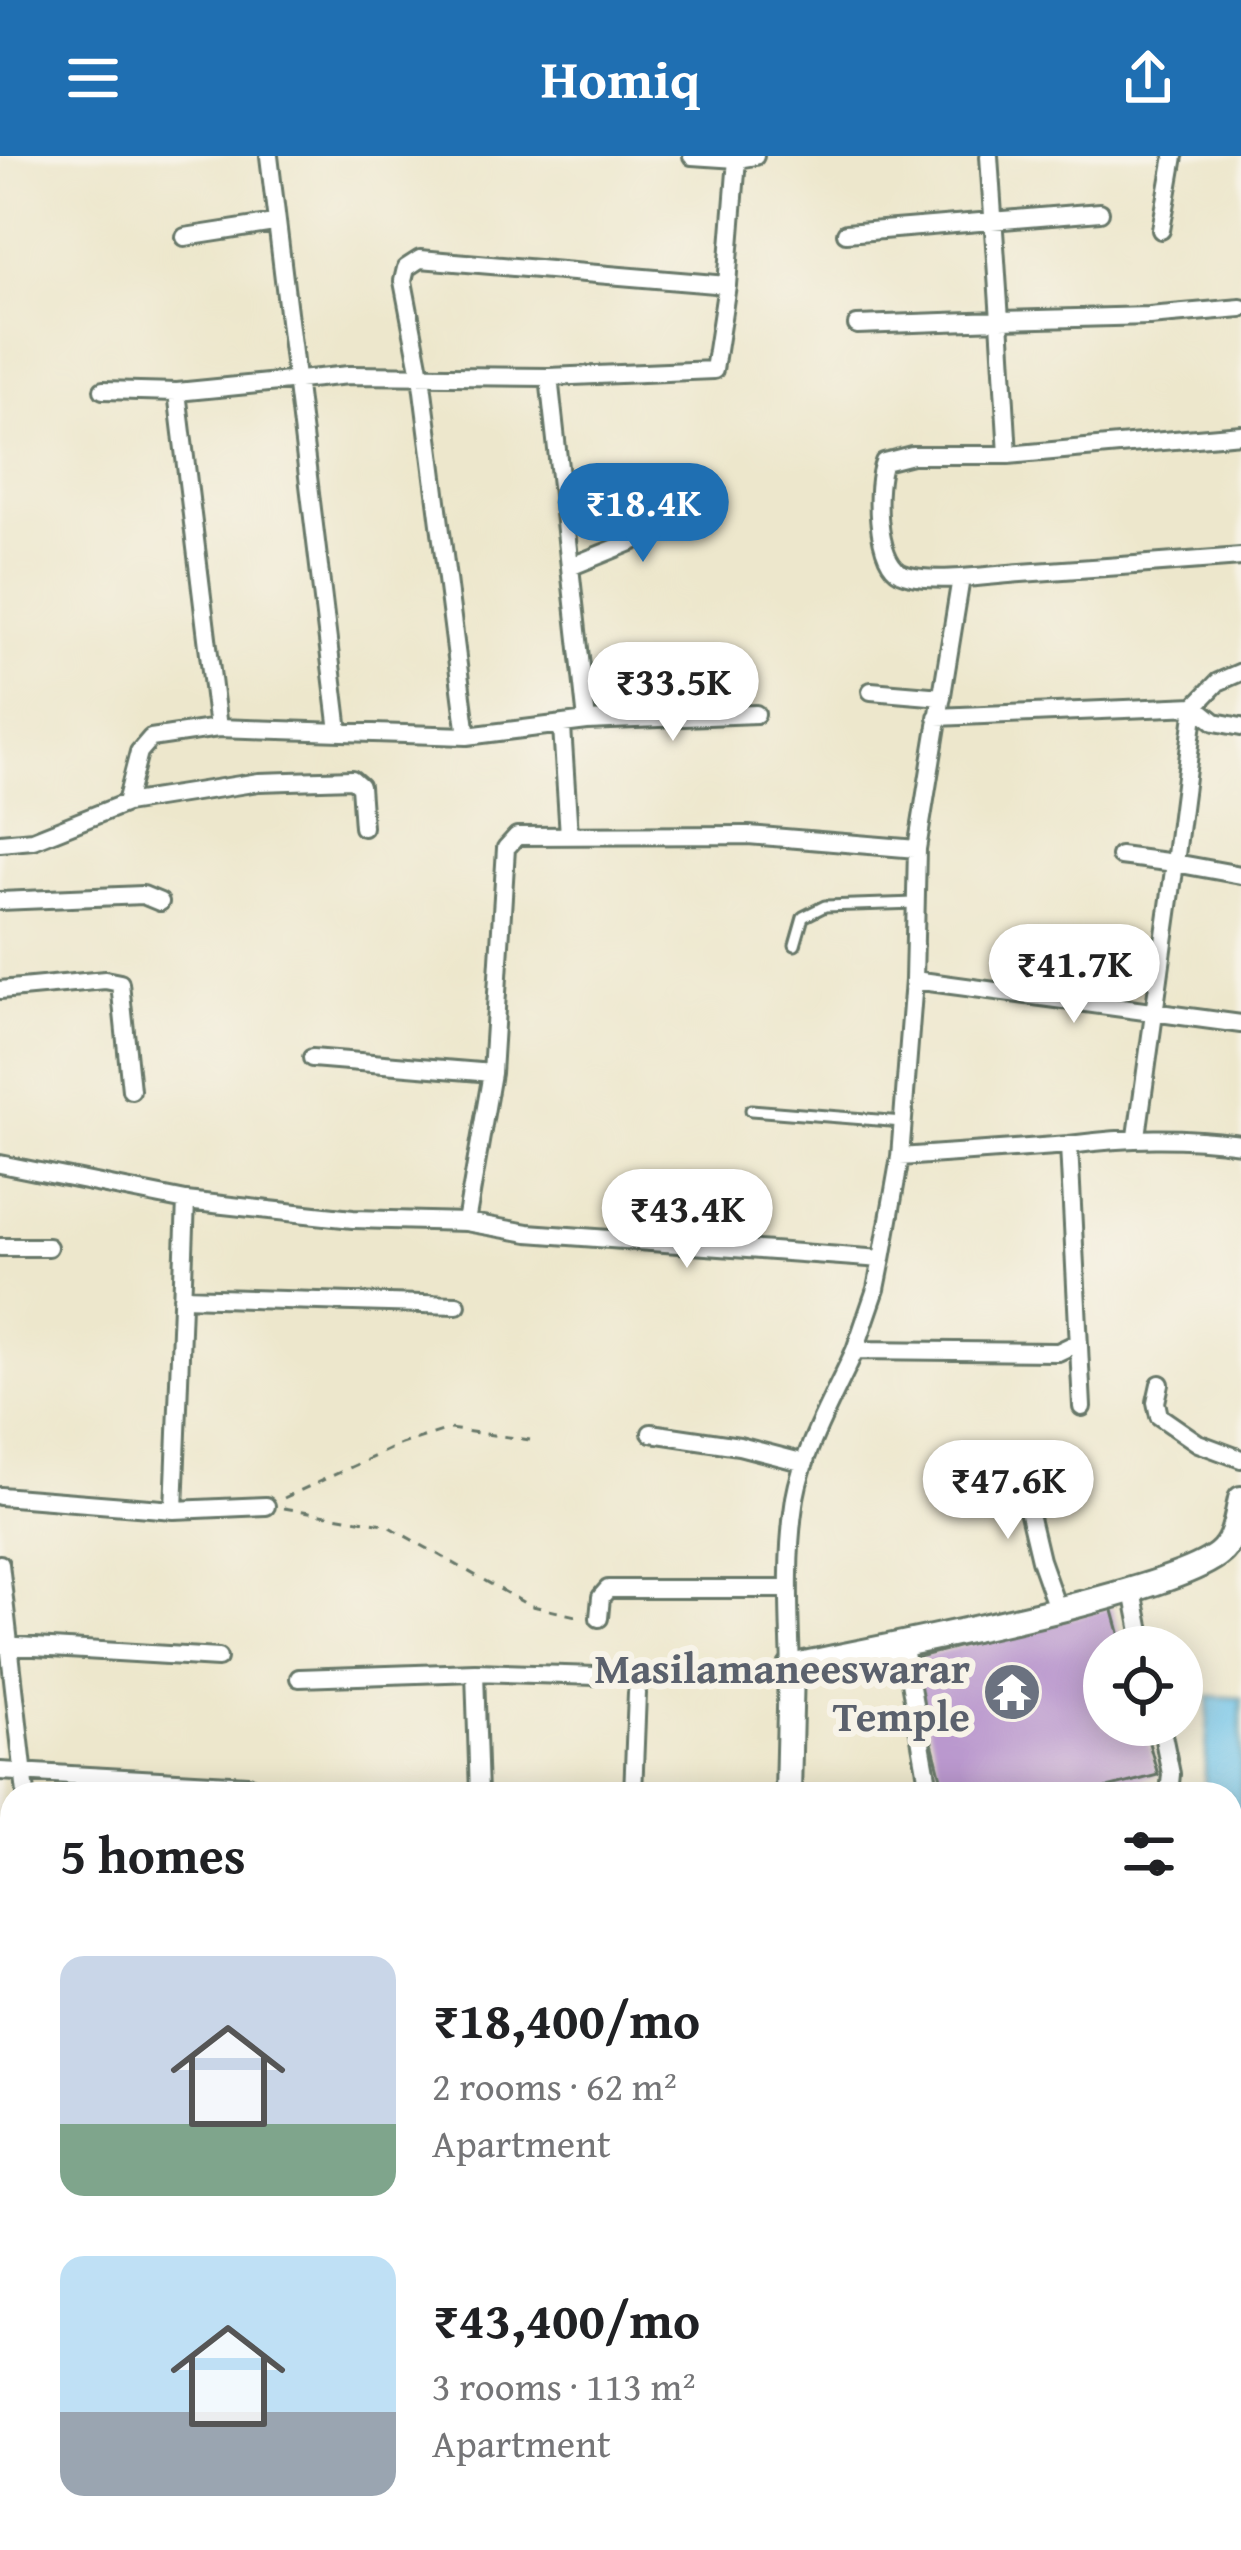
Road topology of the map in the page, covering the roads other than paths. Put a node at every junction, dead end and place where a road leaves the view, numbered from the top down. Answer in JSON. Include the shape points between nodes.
{"nodes":[{"id":1,"x":269,"y":156,"type":"edge"},
{"id":2,"x":692,"y":156,"type":"edge"},
{"id":3,"x":989,"y":156,"type":"edge"},
{"id":4,"x":1174,"y":156,"type":"edge"},
{"id":5,"x":746,"y":157,"type":"edge"},
{"id":6,"x":1100,"y":212,"type":"dead end"},
{"id":7,"x":994,"y":218,"type":"junction"},
{"id":8,"x":274,"y":224,"type":"junction"},
{"id":9,"x":1161,"y":230,"type":"dead end"},
{"id":10,"x":846,"y":233,"type":"dead end"},
{"id":11,"x":185,"y":237,"type":"dead end"},
{"id":12,"x":728,"y":285,"type":"junction"},
{"id":13,"x":1241,"y":308,"type":"edge"},
{"id":14,"x":1000,"y":320,"type":"junction"},
{"id":15,"x":856,"y":325,"type":"dead end"},
{"id":16,"x":422,"y":375,"type":"junction"},
{"id":17,"x":549,"y":376,"type":"junction"},
{"id":18,"x":295,"y":380,"type":"junction"},
{"id":19,"x":104,"y":390,"type":"dead end"},
{"id":20,"x":177,"y":392,"type":"junction"},
{"id":21,"x":1241,"y":434,"type":"edge"},
{"id":22,"x":1008,"y":455,"type":"junction"},
{"id":23,"x":695,"y":516,"type":"dead end"},
{"id":24,"x":1241,"y":557,"type":"edge"},
{"id":25,"x":572,"y":566,"type":"junction"},
{"id":26,"x":961,"y":578,"type":"junction"},
{"id":27,"x":1241,"y":672,"type":"edge"},
{"id":28,"x":871,"y":691,"type":"dead end"},
{"id":29,"x":942,"y":697,"type":"junction"},
{"id":30,"x":1195,"y":706,"type":"junction"},
{"id":31,"x":756,"y":714,"type":"dead end"},
{"id":32,"x":937,"y":717,"type":"junction"},
{"id":33,"x":587,"y":721,"type":"junction"},
{"id":34,"x":562,"y":727,"type":"junction"},
{"id":35,"x":1241,"y":727,"type":"edge"},
{"id":36,"x":218,"y":728,"type":"junction"},
{"id":37,"x":339,"y":730,"type":"junction"},
{"id":38,"x":467,"y":736,"type":"junction"},
{"id":39,"x":126,"y":803,"type":"junction"},
{"id":40,"x":363,"y":827,"type":"dead end"},
{"id":41,"x":569,"y":835,"type":"junction"},
{"id":42,"x":0,"y":842,"type":"edge"},
{"id":43,"x":916,"y":849,"type":"junction"},
{"id":44,"x":1120,"y":856,"type":"dead end"},
{"id":45,"x":1175,"y":863,"type":"junction"},
{"id":46,"x":1241,"y":875,"type":"edge"},
{"id":47,"x":0,"y":901,"type":"edge"},
{"id":48,"x":160,"y":902,"type":"dead end"},
{"id":49,"x":916,"y":903,"type":"junction"},
{"id":50,"x":795,"y":945,"type":"dead end"},
{"id":51,"x":914,"y":980,"type":"junction"},
{"id":52,"x":0,"y":990,"type":"edge"},
{"id":53,"x":1153,"y":1010,"type":"junction"},
{"id":54,"x":1241,"y":1024,"type":"edge"},
{"id":55,"x":312,"y":1058,"type":"dead end"},
{"id":56,"x":491,"y":1073,"type":"junction"},
{"id":57,"x":130,"y":1090,"type":"dead end"},
{"id":58,"x":751,"y":1110,"type":"dead end"},
{"id":59,"x":903,"y":1122,"type":"junction"},
{"id":60,"x":1136,"y":1136,"type":"junction"},
{"id":61,"x":1069,"y":1144,"type":"junction"},
{"id":62,"x":1241,"y":1144,"type":"edge"},
{"id":63,"x":900,"y":1157,"type":"junction"},
{"id":64,"x":0,"y":1164,"type":"edge"},
{"id":65,"x":186,"y":1201,"type":"junction"},
{"id":66,"x":466,"y":1222,"type":"junction"},
{"id":67,"x":0,"y":1247,"type":"edge"},
{"id":68,"x":48,"y":1247,"type":"dead end"},
{"id":69,"x":881,"y":1259,"type":"junction"},
{"id":70,"x":182,"y":1297,"type":"junction"},
{"id":71,"x":458,"y":1305,"type":"dead end"},
{"id":72,"x":1077,"y":1342,"type":"junction"},
{"id":73,"x":855,"y":1350,"type":"junction"},
{"id":74,"x":1160,"y":1384,"type":"dead end"},
{"id":75,"x":1082,"y":1407,"type":"dead end"},
{"id":76,"x":651,"y":1432,"type":"dead end"},
{"id":77,"x":1016,"y":1459,"type":"dead end"},
{"id":78,"x":1241,"y":1460,"type":"edge"},
{"id":79,"x":805,"y":1463,"type":"junction"},
{"id":80,"x":0,"y":1496,"type":"edge"},
{"id":81,"x":1241,"y":1499,"type":"edge"},
{"id":82,"x":266,"y":1506,"type":"road end"},
{"id":83,"x":174,"y":1510,"type":"junction"},
{"id":84,"x":1233,"y":1549,"type":"edge"},
{"id":85,"x":0,"y":1564,"type":"edge"},
{"id":86,"x":788,"y":1589,"type":"junction"},
{"id":87,"x":1133,"y":1591,"type":"junction"},
{"id":88,"x":1057,"y":1608,"type":"junction"},
{"id":89,"x":599,"y":1618,"type":"road end"},
{"id":90,"x":1140,"y":1626,"type":"edge"},
{"id":91,"x":903,"y":1642,"type":"junction"},
{"id":92,"x":6,"y":1646,"type":"edge"},
{"id":93,"x":218,"y":1658,"type":"dead end"},
{"id":94,"x":791,"y":1667,"type":"junction"},
{"id":95,"x":475,"y":1672,"type":"junction"},
{"id":96,"x":596,"y":1676,"type":"dead end"},
{"id":97,"x":299,"y":1678,"type":"dead end"},
{"id":98,"x":637,"y":1693,"type":"dead end"},
{"id":99,"x":1165,"y":1746,"type":"edge"},
{"id":100,"x":0,"y":1771,"type":"edge"},
{"id":101,"x":26,"y":1771,"type":"junction"},
{"id":102,"x":26,"y":1782,"type":"edge"},
{"id":103,"x":200,"y":1782,"type":"edge"},
{"id":104,"x":479,"y":1782,"type":"edge"},
{"id":105,"x":633,"y":1782,"type":"edge"},
{"id":106,"x":788,"y":1782,"type":"edge"},
{"id":107,"x":928,"y":1782,"type":"edge"},
{"id":108,"x":1170,"y":1782,"type":"edge"}],
"edges":[{"from":1,"to":8,"type":"street"},
{"from":2,"to":5,"type":"street"},
{"from":3,"to":7,"type":"street"},
{"from":4,"to":9,"type":"street"},
{"from":5,"to":12,"type":"street"},
{"from":6,"to":7,"type":"street"},
{"from":7,"to":10,"type":"street"},
{"from":7,"to":14,"type":"street"},
{"from":8,"to":11,"type":"street"},
{"from":8,"to":18,"type":"street"},
{"from":12,"to":16,"type":"street","via":[[421,259],[403,281]]},
{"from":12,"to":17,"type":"street","via":[[714,370]]},
{"from":13,"to":14,"type":"street"},
{"from":14,"to":15,"type":"street"},
{"from":14,"to":22,"type":"street"},
{"from":16,"to":17,"type":"street"},
{"from":16,"to":18,"type":"street"},
{"from":16,"to":38,"type":"street"},
{"from":17,"to":25,"type":"street"},
{"from":18,"to":20,"type":"street"},
{"from":18,"to":37,"type":"street"},
{"from":19,"to":20,"type":"street"},
{"from":20,"to":36,"type":"street"},
{"from":21,"to":22,"type":"street"},
{"from":22,"to":26,"type":"street","via":[[912,454],[884,462],[876,482],[891,564],[911,575]]},
{"from":23,"to":25,"type":"street"},
{"from":24,"to":26,"type":"street"},
{"from":25,"to":33,"type":"street"},
{"from":26,"to":29,"type":"street"},
{"from":27,"to":30,"type":"street"},
{"from":28,"to":29,"type":"street"},
{"from":29,"to":32,"type":"street"},
{"from":30,"to":32,"type":"street"},
{"from":30,"to":35,"type":"street","via":[[1215,722]]},
{"from":30,"to":45,"type":"street"},
{"from":31,"to":33,"type":"street"},
{"from":32,"to":43,"type":"street"},
{"from":33,"to":34,"type":"street"},
{"from":34,"to":38,"type":"street"},
{"from":34,"to":41,"type":"street"},
{"from":36,"to":37,"type":"street"},
{"from":36,"to":39,"type":"street","via":[[151,738],[139,752]]},
{"from":37,"to":38,"type":"street"},
{"from":39,"to":40,"type":"street","via":[[259,782],[352,779],[362,795]]},
{"from":39,"to":42,"type":"street","via":[[33,840]]},
{"from":41,"to":43,"type":"street","via":[[748,835]]},
{"from":41,"to":56,"type":"street","via":[[524,833],[506,848]]},
{"from":43,"to":49,"type":"street"},
{"from":44,"to":45,"type":"street"},
{"from":45,"to":46,"type":"street"},
{"from":45,"to":53,"type":"street"},
{"from":47,"to":48,"type":"street","via":[[143,895]]},
{"from":49,"to":50,"type":"lane","via":[[824,906],[803,917]]},
{"from":49,"to":51,"type":"street"},
{"from":51,"to":53,"type":"street"},
{"from":51,"to":59,"type":"street"},
{"from":52,"to":57,"type":"street","via":[[120,983]]},
{"from":53,"to":54,"type":"street"},
{"from":53,"to":60,"type":"street"},
{"from":55,"to":56,"type":"street"},
{"from":56,"to":66,"type":"street"},
{"from":58,"to":59,"type":"lane"},
{"from":59,"to":63,"type":"street"},
{"from":60,"to":61,"type":"street"},
{"from":60,"to":62,"type":"street"},
{"from":61,"to":63,"type":"street"},
{"from":61,"to":72,"type":"street"},
{"from":63,"to":69,"type":"street"},
{"from":64,"to":65,"type":"street"},
{"from":65,"to":66,"type":"street","via":[[353,1220]]},
{"from":65,"to":70,"type":"street"},
{"from":66,"to":69,"type":"street"},
{"from":67,"to":68,"type":"street"},
{"from":69,"to":73,"type":"street"},
{"from":70,"to":71,"type":"street"},
{"from":70,"to":83,"type":"street"},
{"from":72,"to":73,"type":"street","via":[[1058,1352]]},
{"from":72,"to":75,"type":"street"},
{"from":73,"to":79,"type":"street"},
{"from":74,"to":78,"type":"street","via":[[1159,1416]]},
{"from":76,"to":79,"type":"street"},
{"from":77,"to":88,"type":"street"},
{"from":79,"to":86,"type":"street"},
{"from":80,"to":83,"type":"street"},
{"from":81,"to":84,"type":"street"},
{"from":82,"to":83,"type":"street"},
{"from":84,"to":87,"type":"street"},
{"from":85,"to":92,"type":"street"},
{"from":86,"to":89,"type":"street","via":[[608,1589]]},
{"from":86,"to":94,"type":"street"},
{"from":87,"to":88,"type":"street"},
{"from":87,"to":90,"type":"street"},
{"from":88,"to":91,"type":"street"},
{"from":91,"to":94,"type":"street"},
{"from":91,"to":107,"type":"street"},
{"from":92,"to":93,"type":"street"},
{"from":92,"to":101,"type":"street"},
{"from":94,"to":106,"type":"street"},
{"from":95,"to":96,"type":"street"},
{"from":95,"to":97,"type":"street"},
{"from":95,"to":104,"type":"street"},
{"from":98,"to":105,"type":"street"},
{"from":99,"to":108,"type":"street"},
{"from":100,"to":101,"type":"street"},
{"from":101,"to":102,"type":"street"},
{"from":101,"to":103,"type":"street"}]}
